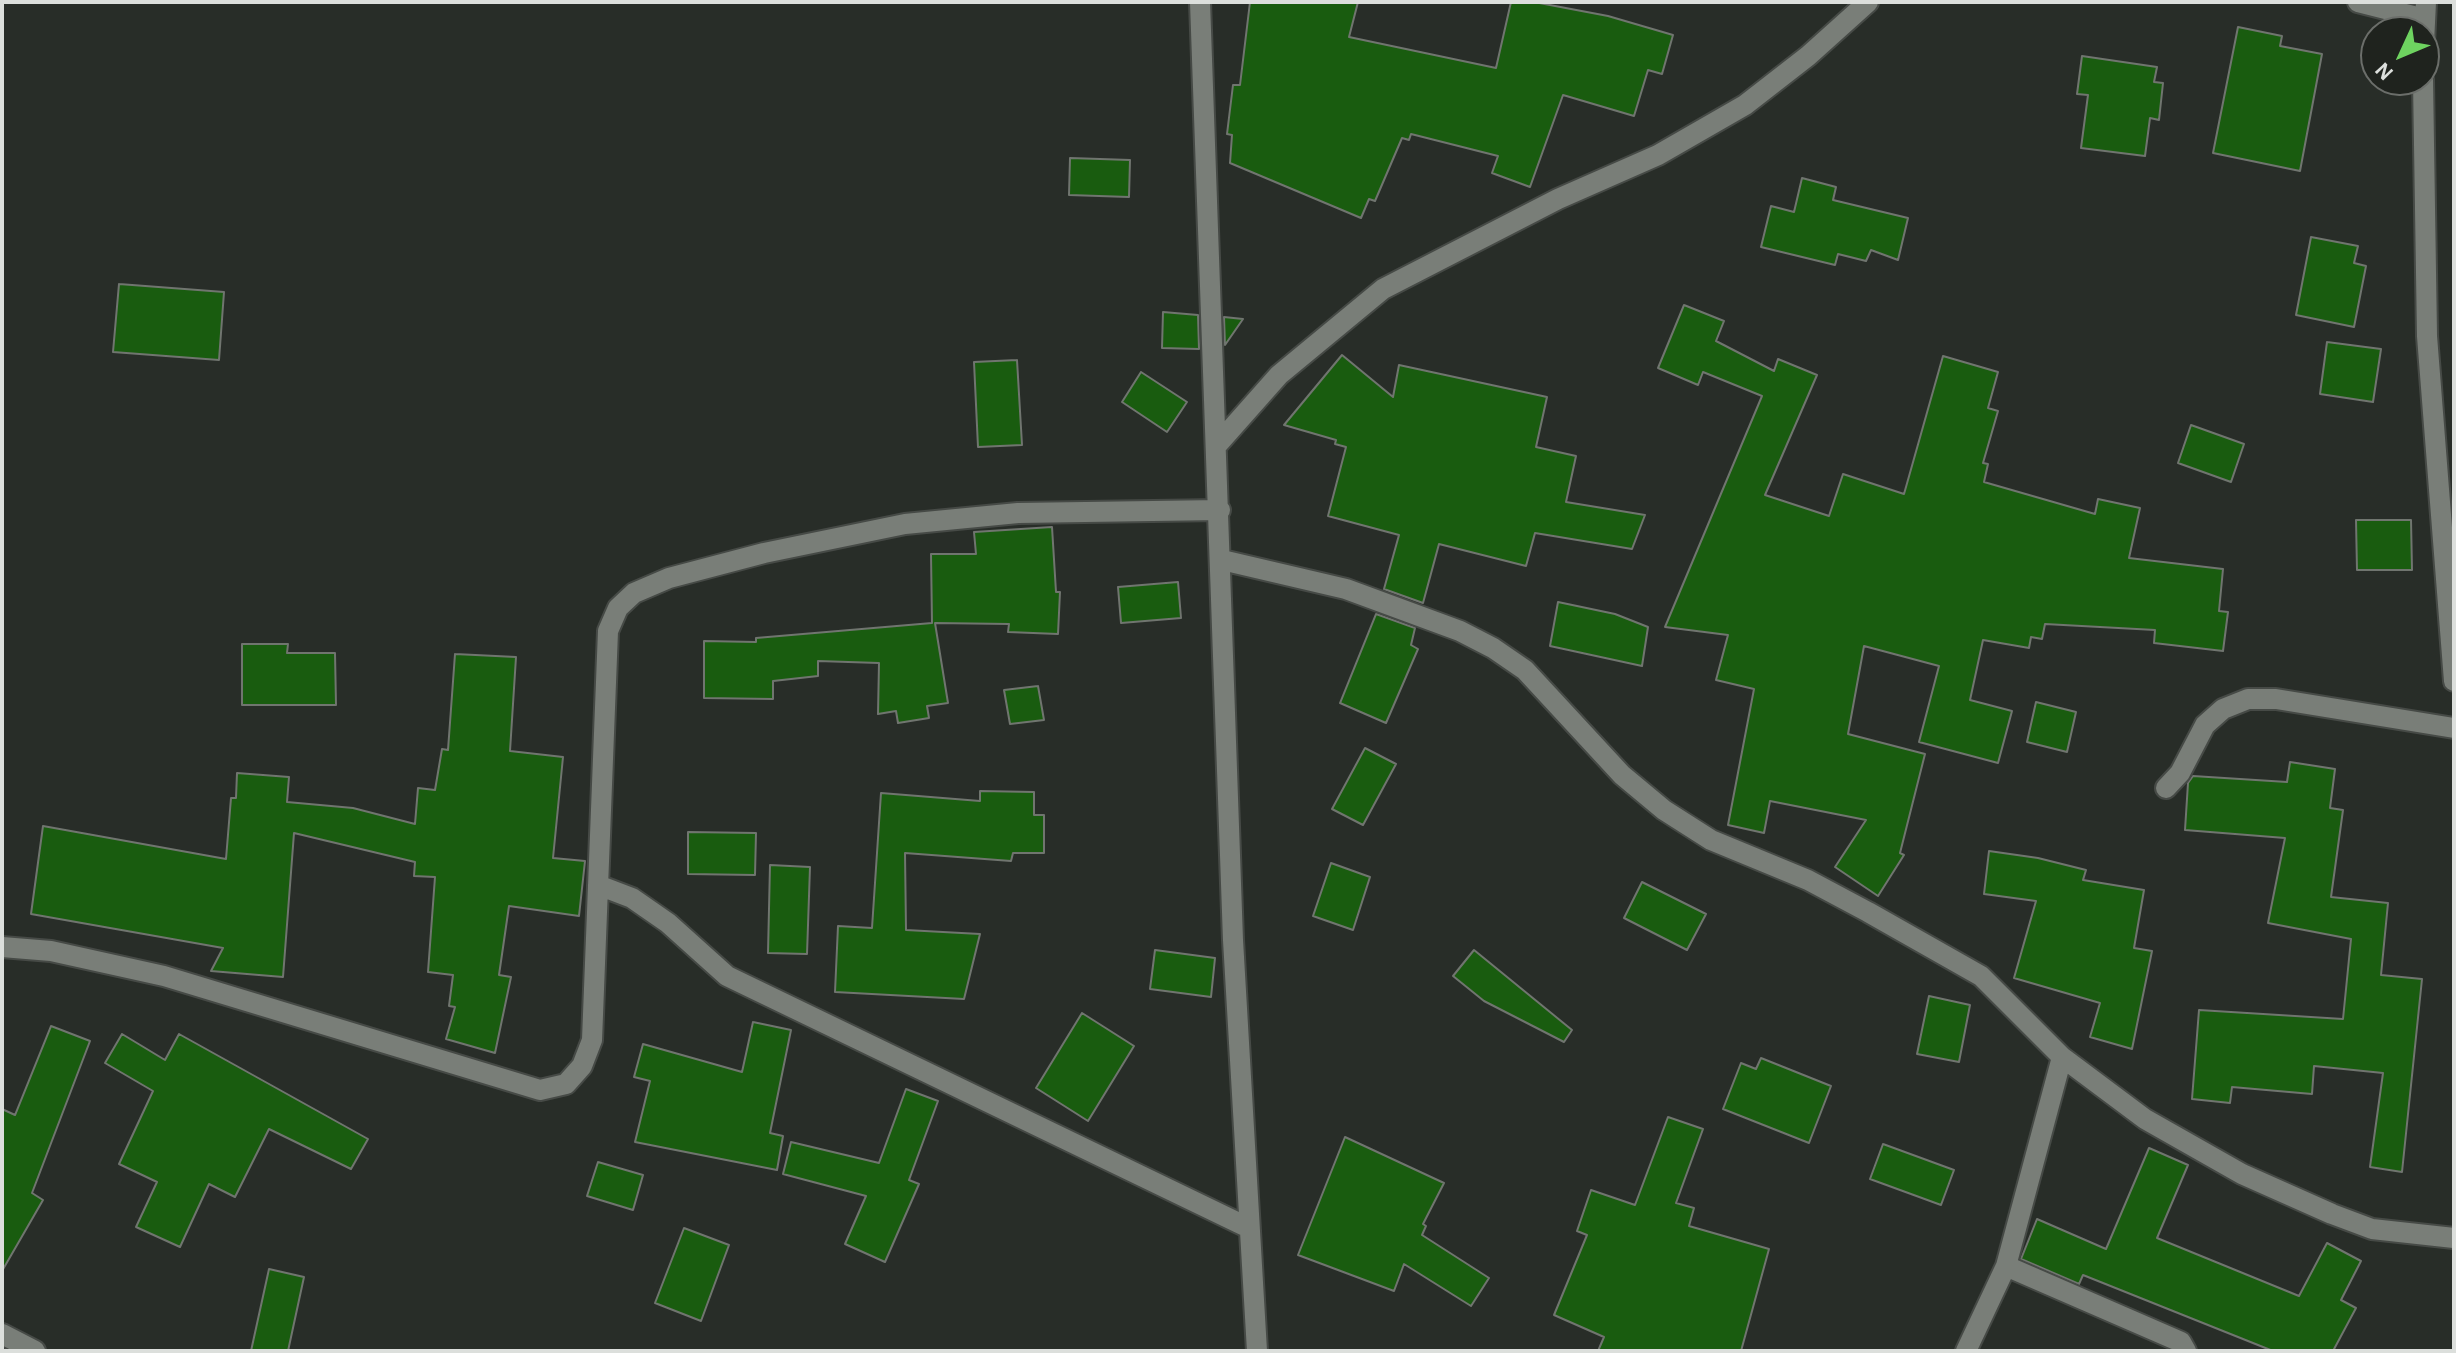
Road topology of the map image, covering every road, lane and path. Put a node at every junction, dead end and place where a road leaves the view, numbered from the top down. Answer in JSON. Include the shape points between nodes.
{"nodes":[{"id":1,"x":1200,"y":2,"type":"edge"},
{"id":2,"x":1868,"y":2,"type":"edge"},
{"id":3,"x":2358,"y":2,"type":"edge"},
{"id":4,"x":2425,"y":10,"type":"edge"},
{"id":5,"x":2423,"y":96,"type":"edge"},
{"id":6,"x":1217,"y":445,"type":"junction"},
{"id":7,"x":1220,"y":510,"type":"junction"},
{"id":8,"x":1222,"y":560,"type":"junction"},
{"id":9,"x":2454,"y":681,"type":"edge"},
{"id":10,"x":2454,"y":728,"type":"edge"},
{"id":11,"x":2166,"y":788,"type":"dead end"},
{"id":12,"x":598,"y":885,"type":"junction"},
{"id":13,"x":2,"y":947,"type":"edge"},
{"id":14,"x":2062,"y":1057,"type":"junction"},
{"id":15,"x":1247,"y":1227,"type":"junction"},
{"id":16,"x":2454,"y":1238,"type":"edge"},
{"id":17,"x":2006,"y":1266,"type":"junction"},
{"id":18,"x":2,"y":1334,"type":"edge"},
{"id":19,"x":35,"y":1351,"type":"edge"},
{"id":20,"x":1257,"y":1351,"type":"edge"},
{"id":21,"x":1966,"y":1351,"type":"edge"},
{"id":22,"x":2186,"y":1351,"type":"edge"}],
"edges":[{"from":1,"to":6,"type":"street"},
{"from":2,"to":6,"type":"street","via":[[1745,105],[1658,155],[1558,199],[1383,289],[1279,375]]},
{"from":3,"to":4,"type":"street"},
{"from":5,"to":9,"type":"street","via":[[2427,336]]},
{"from":6,"to":7,"type":"street"},
{"from":7,"to":8,"type":"street"},
{"from":7,"to":12,"type":"street","via":[[1018,513],[905,524],[750,557],[634,593],[618,608],[608,631]]},
{"from":8,"to":14,"type":"street","via":[[1346,589],[1493,648],[1525,670],[1622,775],[1664,810],[1711,840],[1808,880],[1981,976]]},
{"from":8,"to":15,"type":"street"},
{"from":10,"to":11,"type":"street","via":[[2248,699],[2223,709],[2205,725],[2180,773]]},
{"from":12,"to":13,"type":"street","via":[[592,1040],[582,1066],[566,1084],[540,1090],[164,976],[51,951]]},
{"from":12,"to":15,"type":"street","via":[[632,898],[740,983]]},
{"from":14,"to":16,"type":"street","via":[[2145,1119],[2242,1174],[2372,1229]]},
{"from":14,"to":17,"type":"street"},
{"from":15,"to":20,"type":"street"},
{"from":17,"to":21,"type":"street"},
{"from":17,"to":22,"type":"street","via":[[2181,1342]]},
{"from":18,"to":19,"type":"street"}]}
